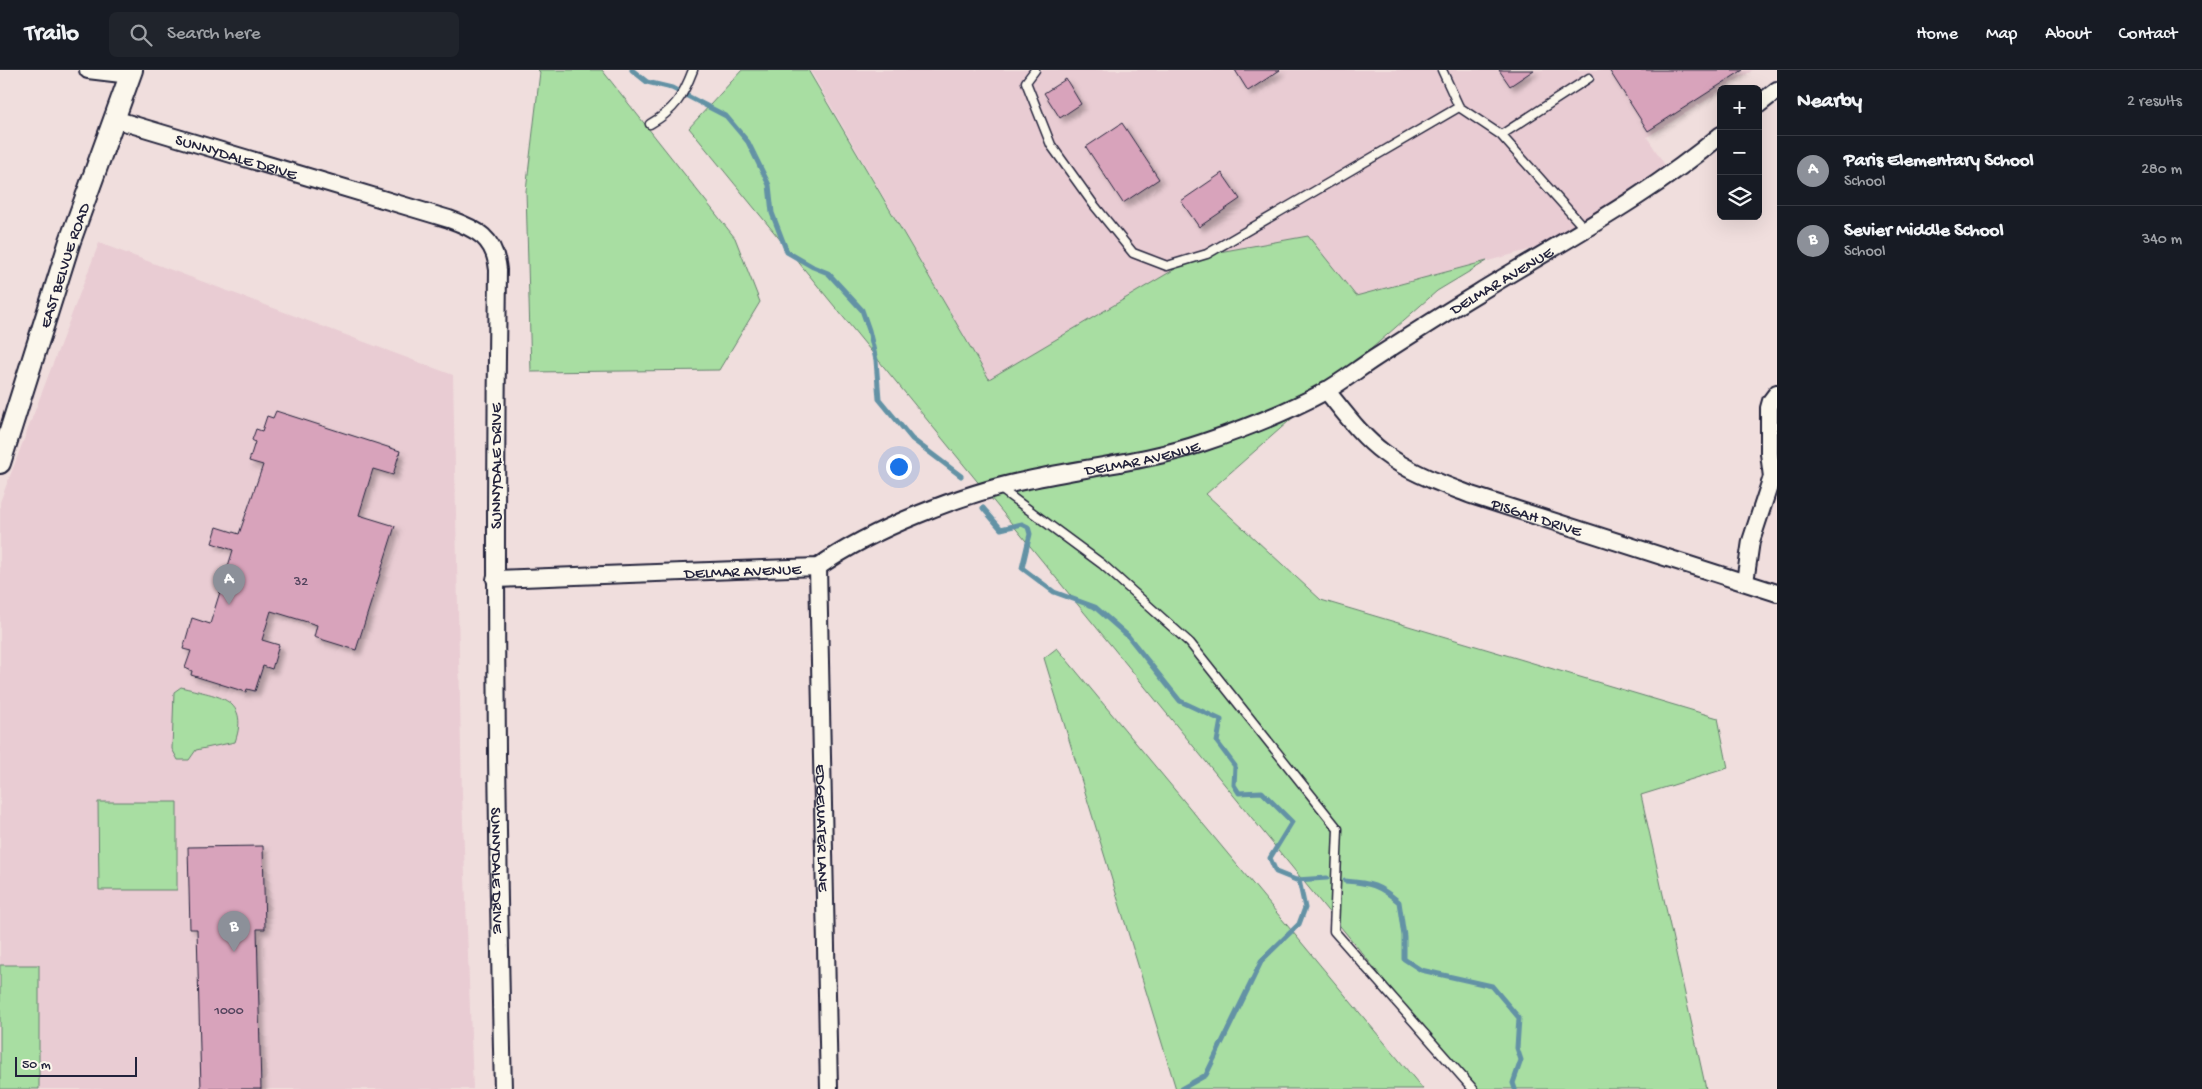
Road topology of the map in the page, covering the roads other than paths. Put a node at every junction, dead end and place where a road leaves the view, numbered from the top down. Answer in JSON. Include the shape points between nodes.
{"nodes":[{"id":1,"x":88,"y":70,"type":"edge"},
{"id":2,"x":693,"y":70,"type":"edge"},
{"id":3,"x":1035,"y":70,"type":"edge"},
{"id":4,"x":1442,"y":70,"type":"edge"},
{"id":5,"x":131,"y":72,"type":"edge"},
{"id":6,"x":1589,"y":78,"type":"dead end"},
{"id":7,"x":1777,"y":90,"type":"edge"},
{"id":8,"x":1762,"y":102,"type":"edge"},
{"id":9,"x":1459,"y":107,"type":"junction"},
{"id":10,"x":114,"y":119,"type":"junction"},
{"id":11,"x":650,"y":124,"type":"dead end"},
{"id":12,"x":1501,"y":135,"type":"junction"},
{"id":13,"x":1717,"y":138,"type":"edge"},
{"id":14,"x":1586,"y":230,"type":"junction"},
{"id":15,"x":1326,"y":390,"type":"junction"},
{"id":16,"x":1777,"y":393,"type":"edge"},
{"id":17,"x":0,"y":463,"type":"edge"},
{"id":18,"x":1774,"y":475,"type":"edge"},
{"id":19,"x":998,"y":487,"type":"junction"},
{"id":20,"x":818,"y":567,"type":"junction"},
{"id":21,"x":495,"y":579,"type":"junction"},
{"id":22,"x":1745,"y":582,"type":"junction"},
{"id":23,"x":1777,"y":593,"type":"edge"},
{"id":24,"x":503,"y":1089,"type":"edge"},
{"id":25,"x":828,"y":1089,"type":"edge"},
{"id":26,"x":1473,"y":1089,"type":"edge"}],
"edges":[{"from":1,"to":5,"type":"street"},
{"from":2,"to":11,"type":"lane","via":[[678,102],[666,115]]},
{"from":3,"to":9,"type":"lane","via":[[1026,82],[1051,145],[1134,253],[1167,266],[1207,254]]},
{"from":4,"to":9,"type":"lane"},
{"from":5,"to":10,"type":"street","name":"EAST BELVUE ROAD"},
{"from":6,"to":12,"type":"lane"},
{"from":7,"to":8,"type":"street"},
{"from":9,"to":12,"type":"lane"},
{"from":10,"to":17,"type":"street","name":"EAST BELVUE ROAD","via":[[70,242]]},
{"from":10,"to":21,"type":"street","name":"SUNNYDALE DRIVE","via":[[449,219],[473,229],[491,244],[498,270]]},
{"from":12,"to":14,"type":"lane"},
{"from":13,"to":14,"type":"street","name":"DELMAR AVENUE","via":[[1686,165]]},
{"from":14,"to":15,"type":"street","name":"DELMAR AVENUE","via":[[1443,314]]},
{"from":15,"to":19,"type":"street","name":"DELMAR AVENUE","via":[[1272,418],[1199,444]]},
{"from":15,"to":22,"type":"street","name":"PISGAH DRIVE","via":[[1374,445],[1424,477],[1480,498]]},
{"from":16,"to":18,"type":"street","via":[[1769,408],[1768,453]]},
{"from":18,"to":22,"type":"street","via":[[1751,541]]},
{"from":19,"to":20,"type":"street","name":"DELMAR AVENUE","via":[[896,525]]},
{"from":19,"to":26,"type":"lane","via":[[1102,564],[1190,643],[1338,829],[1334,931]]},
{"from":20,"to":21,"type":"street","name":"DELMAR AVENUE"},
{"from":20,"to":25,"type":"street","name":"EDGEWATER LANE"},
{"from":21,"to":24,"type":"street","name":"SUNNYDALE DRIVE"},
{"from":22,"to":23,"type":"street","name":"PISGAH DRIVE"}]}
